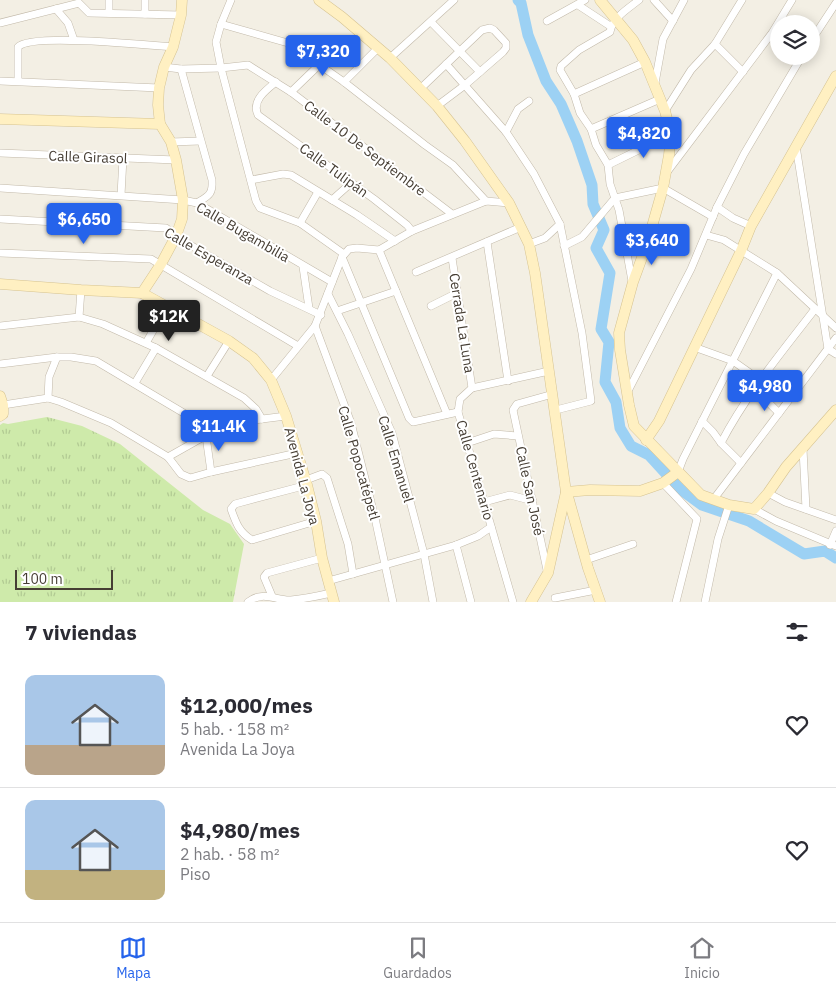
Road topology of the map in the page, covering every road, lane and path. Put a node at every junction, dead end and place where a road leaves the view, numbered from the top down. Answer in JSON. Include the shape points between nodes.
{"nodes":[{"id":1,"x":109,"y":0,"type":"edge"},
{"id":2,"x":145,"y":0,"type":"edge"},
{"id":3,"x":182,"y":0,"type":"edge"},
{"id":4,"x":231,"y":0,"type":"edge"},
{"id":5,"x":319,"y":0,"type":"edge"},
{"id":6,"x":454,"y":0,"type":"edge"},
{"id":7,"x":585,"y":0,"type":"edge"},
{"id":8,"x":600,"y":0,"type":"edge"},
{"id":9,"x":639,"y":0,"type":"edge"},
{"id":10,"x":654,"y":0,"type":"edge"},
{"id":11,"x":684,"y":0,"type":"edge"},
{"id":12,"x":742,"y":0,"type":"edge"},
{"id":13,"x":792,"y":0,"type":"edge"},
{"id":14,"x":836,"y":3,"type":"edge"},
{"id":15,"x":578,"y":5,"type":"junction"},
{"id":16,"x":56,"y":9,"type":"junction"},
{"id":17,"x":109,"y":13,"type":"junction"},
{"id":18,"x":145,"y":14,"type":"junction"},
{"id":19,"x":181,"y":14,"type":"junction"},
{"id":20,"x":547,"y":21,"type":"dead end"},
{"id":21,"x":673,"y":21,"type":"junction"},
{"id":22,"x":0,"y":22,"type":"edge"},
{"id":23,"x":431,"y":22,"type":"junction"},
{"id":24,"x":613,"y":23,"type":"junction"},
{"id":25,"x":221,"y":24,"type":"junction"},
{"id":26,"x":820,"y":27,"type":"edge"},
{"id":27,"x":74,"y":40,"type":"junction"},
{"id":28,"x":324,"y":43,"type":"dead end"},
{"id":29,"x":715,"y":44,"type":"junction"},
{"id":30,"x":173,"y":47,"type":"junction"},
{"id":31,"x":378,"y":48,"type":"junction"},
{"id":32,"x":459,"y":51,"type":"junction"},
{"id":33,"x":390,"y":58,"type":"junction"},
{"id":34,"x":645,"y":62,"type":"junction"},
{"id":35,"x":446,"y":64,"type":"junction"},
{"id":36,"x":319,"y":65,"type":"junction"},
{"id":37,"x":797,"y":65,"type":"edge"},
{"id":38,"x":164,"y":67,"type":"junction"},
{"id":39,"x":221,"y":68,"type":"junction"},
{"id":40,"x":181,"y":70,"type":"junction"},
{"id":41,"x":480,"y":72,"type":"junction"},
{"id":42,"x":743,"y":72,"type":"junction"},
{"id":43,"x":836,"y":76,"type":"edge"},
{"id":44,"x":0,"y":81,"type":"edge"},
{"id":45,"x":18,"y":82,"type":"junction"},
{"id":46,"x":276,"y":82,"type":"junction"},
{"id":47,"x":344,"y":82,"type":"junction"},
{"id":48,"x":465,"y":85,"type":"junction"},
{"id":49,"x":655,"y":86,"type":"junction"},
{"id":50,"x":159,"y":88,"type":"junction"},
{"id":51,"x":420,"y":89,"type":"junction"},
{"id":52,"x":291,"y":92,"type":"junction"},
{"id":53,"x":574,"y":94,"type":"junction"},
{"id":54,"x":660,"y":99,"type":"junction"},
{"id":55,"x":530,"y":101,"type":"dead end"},
{"id":56,"x":437,"y":106,"type":"junction"},
{"id":57,"x":666,"y":111,"type":"junction"},
{"id":58,"x":0,"y":119,"type":"edge"},
{"id":59,"x":160,"y":124,"type":"junction"},
{"id":60,"x":591,"y":128,"type":"junction"},
{"id":61,"x":506,"y":132,"type":"junction"},
{"id":62,"x":671,"y":134,"type":"junction"},
{"id":63,"x":200,"y":141,"type":"junction"},
{"id":64,"x":172,"y":142,"type":"junction"},
{"id":65,"x":796,"y":146,"type":"junction"},
{"id":66,"x":0,"y":153,"type":"edge"},
{"id":67,"x":123,"y":158,"type":"junction"},
{"id":68,"x":176,"y":160,"type":"junction"},
{"id":69,"x":608,"y":164,"type":"junction"},
{"id":70,"x":665,"y":175,"type":"junction"},
{"id":71,"x":251,"y":180,"type":"junction"},
{"id":72,"x":351,"y":184,"type":"junction"},
{"id":73,"x":0,"y":188,"type":"edge"},
{"id":74,"x":662,"y":188,"type":"junction"},
{"id":75,"x":318,"y":192,"type":"junction"},
{"id":76,"x":121,"y":196,"type":"junction"},
{"id":77,"x":615,"y":198,"type":"junction"},
{"id":78,"x":183,"y":200,"type":"junction"},
{"id":79,"x":332,"y":200,"type":"junction"},
{"id":80,"x":486,"y":201,"type":"junction"},
{"id":81,"x":197,"y":203,"type":"junction"},
{"id":82,"x":509,"y":203,"type":"junction"},
{"id":83,"x":717,"y":207,"type":"junction"},
{"id":84,"x":452,"y":214,"type":"junction"},
{"id":85,"x":713,"y":217,"type":"junction"},
{"id":86,"x":0,"y":219,"type":"edge"},
{"id":87,"x":300,"y":223,"type":"junction"},
{"id":88,"x":560,"y":224,"type":"junction"},
{"id":89,"x":751,"y":226,"type":"junction"},
{"id":90,"x":522,"y":227,"type":"junction"},
{"id":91,"x":412,"y":231,"type":"junction"},
{"id":92,"x":706,"y":235,"type":"junction"},
{"id":93,"x":176,"y":236,"type":"junction"},
{"id":94,"x":395,"y":241,"type":"junction"},
{"id":95,"x":487,"y":242,"type":"junction"},
{"id":96,"x":529,"y":244,"type":"junction"},
{"id":97,"x":564,"y":246,"type":"junction"},
{"id":98,"x":379,"y":250,"type":"junction"},
{"id":99,"x":741,"y":251,"type":"junction"},
{"id":100,"x":0,"y":253,"type":"edge"},
{"id":101,"x":343,"y":256,"type":"junction"},
{"id":102,"x":452,"y":258,"type":"junction"},
{"id":103,"x":161,"y":264,"type":"junction"},
{"id":104,"x":303,"y":267,"type":"junction"},
{"id":105,"x":416,"y":272,"type":"dead end"},
{"id":106,"x":777,"y":273,"type":"junction"},
{"id":107,"x":332,"y":282,"type":"junction"},
{"id":108,"x":632,"y":282,"type":"junction"},
{"id":109,"x":0,"y":284,"type":"edge"},
{"id":110,"x":81,"y":290,"type":"junction"},
{"id":111,"x":396,"y":291,"type":"junction"},
{"id":112,"x":142,"y":293,"type":"junction"},
{"id":113,"x":457,"y":293,"type":"junction"},
{"id":114,"x":328,"y":294,"type":"junction"},
{"id":115,"x":361,"y":302,"type":"junction"},
{"id":116,"x":167,"y":306,"type":"junction"},
{"id":117,"x":431,"y":306,"type":"dead end"},
{"id":118,"x":309,"y":308,"type":"junction"},
{"id":119,"x":816,"y":309,"type":"junction"},
{"id":120,"x":337,"y":311,"type":"junction"},
{"id":121,"x":320,"y":315,"type":"junction"},
{"id":122,"x":79,"y":317,"type":"junction"},
{"id":123,"x":824,"y":317,"type":"junction"},
{"id":124,"x":836,"y":317,"type":"edge"},
{"id":125,"x":0,"y":326,"type":"edge"},
{"id":126,"x":315,"y":326,"type":"junction"},
{"id":127,"x":835,"y":327,"type":"edge"},
{"id":128,"x":836,"y":338,"type":"edge"},
{"id":129,"x":228,"y":341,"type":"junction"},
{"id":130,"x":146,"y":343,"type":"junction"},
{"id":131,"x":298,"y":346,"type":"junction"},
{"id":132,"x":694,"y":347,"type":"junction"},
{"id":133,"x":156,"y":348,"type":"junction"},
{"id":134,"x":828,"y":349,"type":"junction"},
{"id":135,"x":836,"y":354,"type":"edge"},
{"id":136,"x":57,"y":357,"type":"junction"},
{"id":137,"x":733,"y":361,"type":"junction"},
{"id":138,"x":0,"y":364,"type":"edge"},
{"id":139,"x":549,"y":371,"type":"junction"},
{"id":140,"x":207,"y":376,"type":"junction"},
{"id":141,"x":271,"y":380,"type":"junction"},
{"id":142,"x":760,"y":380,"type":"junction"},
{"id":143,"x":508,"y":382,"type":"junction"},
{"id":144,"x":135,"y":383,"type":"junction"},
{"id":145,"x":472,"y":388,"type":"junction"},
{"id":146,"x":755,"y":389,"type":"junction"},
{"id":147,"x":627,"y":393,"type":"junction"},
{"id":148,"x":553,"y":394,"type":"junction"},
{"id":149,"x":48,"y":398,"type":"junction"},
{"id":150,"x":2,"y":400,"type":"edge"},
{"id":151,"x":556,"y":410,"type":"junction"},
{"id":152,"x":836,"y":410,"type":"edge"},
{"id":153,"x":458,"y":412,"type":"junction"},
{"id":154,"x":778,"y":413,"type":"junction"},
{"id":155,"x":447,"y":414,"type":"junction"},
{"id":156,"x":0,"y":416,"type":"edge"},
{"id":157,"x":286,"y":416,"type":"junction"},
{"id":158,"x":262,"y":419,"type":"junction"},
{"id":159,"x":702,"y":421,"type":"junction"},
{"id":160,"x":214,"y":431,"type":"junction"},
{"id":161,"x":206,"y":436,"type":"junction"},
{"id":162,"x":518,"y":436,"type":"junction"},
{"id":163,"x":646,"y":440,"type":"junction"},
{"id":164,"x":467,"y":443,"type":"junction"},
{"id":165,"x":720,"y":443,"type":"junction"},
{"id":166,"x":803,"y":449,"type":"junction"},
{"id":167,"x":297,"y":453,"type":"junction"},
{"id":168,"x":168,"y":457,"type":"junction"},
{"id":169,"x":741,"y":463,"type":"junction"},
{"id":170,"x":211,"y":472,"type":"junction"},
{"id":171,"x":678,"y":472,"type":"junction"},
{"id":172,"x":306,"y":482,"type":"junction"},
{"id":173,"x":662,"y":483,"type":"junction"},
{"id":174,"x":566,"y":492,"type":"junction"},
{"id":175,"x":768,"y":493,"type":"junction"},
{"id":176,"x":713,"y":500,"type":"junction"},
{"id":177,"x":533,"y":501,"type":"junction"},
{"id":178,"x":484,"y":502,"type":"junction"},
{"id":179,"x":729,"y":505,"type":"junction"},
{"id":180,"x":754,"y":509,"type":"junction"},
{"id":181,"x":806,"y":509,"type":"junction"},
{"id":182,"x":836,"y":520,"type":"edge"},
{"id":183,"x":316,"y":521,"type":"junction"},
{"id":184,"x":491,"y":527,"type":"junction"},
{"id":185,"x":836,"y":531,"type":"edge"},
{"id":186,"x":634,"y":544,"type":"dead end"},
{"id":187,"x":456,"y":545,"type":"junction"},
{"id":188,"x":833,"y":545,"type":"edge"},
{"id":189,"x":424,"y":554,"type":"junction"},
{"id":190,"x":322,"y":558,"type":"junction"},
{"id":191,"x":586,"y":560,"type":"junction"},
{"id":192,"x":385,"y":565,"type":"junction"},
{"id":193,"x":548,"y":573,"type":"junction"},
{"id":194,"x":353,"y":574,"type":"junction"},
{"id":195,"x":328,"y":581,"type":"junction"},
{"id":196,"x":596,"y":590,"type":"junction"},
{"id":197,"x":272,"y":596,"type":"junction"},
{"id":198,"x":333,"y":598,"type":"edge"},
{"id":199,"x":555,"y":598,"type":"dead end"},
{"id":200,"x":289,"y":601,"type":"edge"},
{"id":201,"x":248,"y":602,"type":"edge"},
{"id":202,"x":393,"y":602,"type":"edge"},
{"id":203,"x":433,"y":602,"type":"edge"},
{"id":204,"x":471,"y":602,"type":"edge"},
{"id":205,"x":512,"y":602,"type":"edge"},
{"id":206,"x":531,"y":602,"type":"edge"},
{"id":207,"x":600,"y":602,"type":"edge"},
{"id":208,"x":676,"y":602,"type":"edge"},
{"id":209,"x":705,"y":602,"type":"edge"}],
"edges":[{"from":1,"to":17,"type":"street"},
{"from":2,"to":18,"type":"street"},
{"from":3,"to":19,"type":"main road"},
{"from":4,"to":25,"type":"street"},
{"from":5,"to":31,"type":"main road"},
{"from":6,"to":23,"type":"street"},
{"from":7,"to":15,"type":"street"},
{"from":8,"to":24,"type":"main road"},
{"from":9,"to":24,"type":"street"},
{"from":10,"to":21,"type":"street"},
{"from":11,"to":21,"type":"street"},
{"from":12,"to":29,"type":"street"},
{"from":13,"to":42,"type":"street"},
{"from":14,"to":26,"type":"street"},
{"from":15,"to":20,"type":"street"},
{"from":15,"to":24,"type":"street"},
{"from":16,"to":17,"type":"street","via":[[79,3],[89,12]]},
{"from":16,"to":22,"type":"street"},
{"from":16,"to":27,"type":"street","via":[[68,23]]},
{"from":17,"to":18,"type":"street"},
{"from":18,"to":19,"type":"street"},
{"from":19,"to":30,"type":"main road"},
{"from":21,"to":49,"type":"street","via":[[663,39]]},
{"from":23,"to":32,"type":"street"},
{"from":23,"to":33,"type":"street"},
{"from":24,"to":34,"type":"main road","via":[[633,40]]},
{"from":24,"to":53,"type":"street","via":[[610,32],[579,50],[561,66],[560,70]]},
{"from":25,"to":36,"type":"street","via":[[288,43]]},
{"from":25,"to":39,"type":"street","via":[[216,42]]},
{"from":27,"to":30,"type":"street"},
{"from":27,"to":45,"type":"street","via":[[22,43],[18,47]]},
{"from":28,"to":36,"type":"street","via":[[316,60]]},
{"from":29,"to":42,"type":"street"},
{"from":29,"to":57,"type":"street","via":[[691,70]]},
{"from":30,"to":38,"type":"main road"},
{"from":31,"to":33,"type":"main road"},
{"from":31,"to":47,"type":"street"},
{"from":32,"to":35,"type":"street"},
{"from":32,"to":41,"type":"street"},
{"from":32,"to":41,"type":"street","via":[[482,30],[494,30],[506,43],[506,48]]},
{"from":33,"to":51,"type":"main road"},
{"from":34,"to":49,"type":"main road"},
{"from":34,"to":53,"type":"street"},
{"from":35,"to":48,"type":"street"},
{"from":35,"to":51,"type":"street"},
{"from":36,"to":47,"type":"street"},
{"from":36,"to":52,"type":"street"},
{"from":37,"to":83,"type":"street"},
{"from":38,"to":40,"type":"street","name":"Calle 10 De Septiembre"},
{"from":38,"to":50,"type":"main road"},
{"from":39,"to":40,"type":"street","name":"Calle 10 De Septiembre"},
{"from":39,"to":46,"type":"street","name":"Calle 10 De Septiembre","via":[[248,65]]},
{"from":39,"to":71,"type":"street"},
{"from":40,"to":63,"type":"street"},
{"from":41,"to":48,"type":"street"},
{"from":42,"to":70,"type":"street"},
{"from":43,"to":65,"type":"main road"},
{"from":44,"to":45,"type":"street"},
{"from":45,"to":50,"type":"street"},
{"from":46,"to":52,"type":"street","name":"Calle 10 De Septiembre"},
{"from":46,"to":72,"type":"street","name":"Calle Tulipán","via":[[264,91],[256,105],[258,115]]},
{"from":47,"to":80,"type":"street","via":[[452,164]]},
{"from":48,"to":56,"type":"street"},
{"from":48,"to":61,"type":"street"},
{"from":49,"to":54,"type":"main road"},
{"from":50,"to":59,"type":"main road"},
{"from":51,"to":56,"type":"main road"},
{"from":52,"to":84,"type":"street","name":"Calle 10 De Septiembre"},
{"from":53,"to":60,"type":"street","via":[[580,113]]},
{"from":54,"to":57,"type":"main road"},
{"from":54,"to":60,"type":"street"},
{"from":55,"to":61,"type":"street","via":[[518,109]]},
{"from":56,"to":82,"type":"main road"},
{"from":57,"to":62,"type":"main road"},
{"from":58,"to":59,"type":"main road"},
{"from":59,"to":64,"type":"main road"},
{"from":60,"to":69,"type":"street","via":[[596,145]]},
{"from":61,"to":88,"type":"street","via":[[534,174]]},
{"from":62,"to":69,"type":"street"},
{"from":62,"to":70,"type":"main road"},
{"from":63,"to":64,"type":"street"},
{"from":63,"to":81,"type":"street","via":[[213,189]]},
{"from":64,"to":68,"type":"main road"},
{"from":65,"to":89,"type":"main road"},
{"from":65,"to":123,"type":"street"},
{"from":66,"to":67,"type":"street","name":"Calle Girasol"},
{"from":67,"to":68,"type":"street","name":"Calle Girasol"},
{"from":67,"to":76,"type":"street"},
{"from":68,"to":78,"type":"main road"},
{"from":69,"to":77,"type":"street"},
{"from":70,"to":74,"type":"main road"},
{"from":71,"to":75,"type":"street","via":[[283,174]]},
{"from":71,"to":87,"type":"street","via":[[260,208]]},
{"from":72,"to":79,"type":"street"},
{"from":72,"to":91,"type":"street","name":"Calle Tulipán"},
{"from":73,"to":76,"type":"street","name":"Calle Bugambilia"},
{"from":74,"to":77,"type":"street"},
{"from":74,"to":85,"type":"street"},
{"from":74,"to":108,"type":"main road","via":[[647,244]]},
{"from":75,"to":79,"type":"street"},
{"from":75,"to":87,"type":"street"},
{"from":76,"to":78,"type":"street","name":"Calle Bugambilia"},
{"from":77,"to":97,"type":"street","via":[[582,237]]},
{"from":77,"to":108,"type":"street","via":[[620,210]]},
{"from":78,"to":81,"type":"street","name":"Calle Bugambilia"},
{"from":78,"to":93,"type":"main road","via":[[182,219]]},
{"from":79,"to":94,"type":"street"},
{"from":80,"to":82,"type":"street"},
{"from":80,"to":84,"type":"street"},
{"from":81,"to":104,"type":"street","name":"Calle Bugambilia"},
{"from":82,"to":90,"type":"main road"},
{"from":83,"to":85,"type":"street"},
{"from":83,"to":89,"type":"street"},
{"from":84,"to":91,"type":"street"},
{"from":85,"to":92,"type":"street"},
{"from":86,"to":93,"type":"street","name":"Calle Esperanza","via":[[166,228]]},
{"from":87,"to":101,"type":"street"},
{"from":88,"to":96,"type":"street","via":[[545,238]]},
{"from":88,"to":97,"type":"street"},
{"from":89,"to":99,"type":"main road"},
{"from":90,"to":95,"type":"street"},
{"from":90,"to":96,"type":"main road"},
{"from":91,"to":94,"type":"street"},
{"from":92,"to":99,"type":"street","via":[[724,240]]},
{"from":92,"to":147,"type":"street","via":[[692,269]]},
{"from":93,"to":103,"type":"main road"},
{"from":93,"to":118,"type":"street","name":"Calle Esperanza","via":[[270,290]]},
{"from":94,"to":98,"type":"street"},
{"from":95,"to":102,"type":"street"},
{"from":95,"to":143,"type":"street"},
{"from":96,"to":139,"type":"main road"},
{"from":97,"to":151,"type":"street","via":[[582,333],[591,401]]},
{"from":98,"to":101,"type":"street","via":[[357,248]]},
{"from":98,"to":111,"type":"street"},
{"from":99,"to":106,"type":"street"},
{"from":99,"to":132,"type":"main road"},
{"from":100,"to":103,"type":"street","via":[[151,259]]},
{"from":101,"to":107,"type":"street"},
{"from":101,"to":115,"type":"street","name":"Calle Centenario"},
{"from":102,"to":105,"type":"street"},
{"from":102,"to":113,"type":"street","name":"Cerrada La Luna"},
{"from":103,"to":112,"type":"main road"},
{"from":103,"to":131,"type":"street"},
{"from":104,"to":107,"type":"street","name":"Calle Bugambilia"},
{"from":104,"to":118,"type":"street"},
{"from":106,"to":119,"type":"street"},
{"from":106,"to":137,"type":"street"},
{"from":107,"to":114,"type":"street"},
{"from":108,"to":147,"type":"main road","via":[[619,333]]},
{"from":109,"to":110,"type":"main road","name":"Avenida La Joya"},
{"from":110,"to":112,"type":"main road","name":"Avenida La Joya"},
{"from":110,"to":122,"type":"street"},
{"from":111,"to":115,"type":"street"},
{"from":111,"to":155,"type":"street"},
{"from":112,"to":116,"type":"main road","name":"Avenida La Joya"},
{"from":113,"to":117,"type":"street"},
{"from":113,"to":145,"type":"street","name":"Cerrada La Luna"},
{"from":114,"to":120,"type":"street","name":"Calle Emanuel"},
{"from":114,"to":121,"type":"street"},
{"from":115,"to":120,"type":"street"},
{"from":115,"to":155,"type":"street","name":"Calle Centenario","via":[[409,418],[413,422]]},
{"from":116,"to":129,"type":"main road","name":"Avenida La Joya"},
{"from":116,"to":130,"type":"street"},
{"from":118,"to":121,"type":"street","name":"Calle Esperanza"},
{"from":119,"to":123,"type":"street"},
{"from":119,"to":142,"type":"street"},
{"from":120,"to":189,"type":"street","name":"Calle Emanuel","via":[[392,433]]},
{"from":121,"to":126,"type":"street"},
{"from":122,"to":125,"type":"street"},
{"from":122,"to":130,"type":"street"},
{"from":123,"to":127,"type":"street"},
{"from":123,"to":134,"type":"street"},
{"from":124,"to":127,"type":"street"},
{"from":126,"to":131,"type":"street"},
{"from":126,"to":192,"type":"street","name":"Calle Popocatépetl","via":[[350,423]]},
{"from":128,"to":134,"type":"street"},
{"from":129,"to":140,"type":"street"},
{"from":129,"to":141,"type":"main road","name":"Avenida La Joya","via":[[253,358]]},
{"from":130,"to":133,"type":"street"},
{"from":131,"to":141,"type":"street"},
{"from":132,"to":137,"type":"street"},
{"from":132,"to":163,"type":"main road","via":[[659,421]]},
{"from":133,"to":140,"type":"street"},
{"from":133,"to":144,"type":"street"},
{"from":134,"to":135,"type":"street"},
{"from":134,"to":154,"type":"street"},
{"from":136,"to":138,"type":"street"},
{"from":136,"to":144,"type":"street","via":[[96,361]]},
{"from":136,"to":149,"type":"street","via":[[49,377]]},
{"from":137,"to":142,"type":"street"},
{"from":137,"to":159,"type":"street"},
{"from":139,"to":143,"type":"street"},
{"from":139,"to":148,"type":"main road"},
{"from":140,"to":158,"type":"street","via":[[244,398]]},
{"from":141,"to":157,"type":"main road","name":"Avenida La Joya"},
{"from":142,"to":146,"type":"street"},
{"from":143,"to":145,"type":"street"},
{"from":144,"to":160,"type":"street"},
{"from":145,"to":153,"type":"street","via":[[460,399]]},
{"from":146,"to":154,"type":"street"},
{"from":146,"to":165,"type":"street"},
{"from":147,"to":163,"type":"main road","via":[[634,426]]},
{"from":148,"to":151,"type":"main road"},
{"from":148,"to":162,"type":"street","name":"Calle San José","via":[[517,404],[513,410]]},
{"from":149,"to":150,"type":"street"},
{"from":149,"to":168,"type":"street","via":[[111,424]]},
{"from":150,"to":156,"type":"main road","via":[[3,414]]},
{"from":151,"to":174,"type":"main road"},
{"from":152,"to":166,"type":"main road"},
{"from":153,"to":155,"type":"street","name":"Calle Centenario"},
{"from":153,"to":164,"type":"street","name":"Calle Centenario"},
{"from":154,"to":169,"type":"street"},
{"from":157,"to":158,"type":"street"},
{"from":157,"to":167,"type":"main road","name":"Avenida La Joya"},
{"from":158,"to":160,"type":"street"},
{"from":159,"to":165,"type":"street"},
{"from":159,"to":171,"type":"street"},
{"from":160,"to":161,"type":"street"},
{"from":161,"to":168,"type":"street"},
{"from":161,"to":170,"type":"street"},
{"from":162,"to":164,"type":"street","via":[[494,434]]},
{"from":162,"to":177,"type":"street","name":"Calle San José"},
{"from":163,"to":171,"type":"main road"},
{"from":164,"to":178,"type":"street","name":"Calle Centenario"},
{"from":165,"to":169,"type":"street"},
{"from":166,"to":175,"type":"main road"},
{"from":166,"to":181,"type":"street"},
{"from":167,"to":170,"type":"street"},
{"from":167,"to":172,"type":"main road","name":"Avenida La Joya"},
{"from":168,"to":170,"type":"street","via":[[181,474],[190,478]]},
{"from":169,"to":176,"type":"street"},
{"from":171,"to":173,"type":"main road"},
{"from":171,"to":176,"type":"main road","via":[[702,495]]},
{"from":172,"to":183,"type":"main road","name":"Avenida La Joya"},
{"from":172,"to":183,"type":"street","via":[[235,504],[232,509],[236,526],[252,540]]},
{"from":172,"to":194,"type":"street","via":[[322,474],[327,478],[348,544]]},
{"from":173,"to":174,"type":"main road","via":[[640,492]]},
{"from":173,"to":208,"type":"street","via":[[696,519]]},
{"from":174,"to":191,"type":"main road"},
{"from":174,"to":193,"type":"main road"},
{"from":175,"to":180,"type":"main road"},
{"from":175,"to":181,"type":"street"},
{"from":176,"to":179,"type":"main road"},
{"from":177,"to":178,"type":"street","via":[[510,495]]},
{"from":177,"to":193,"type":"street","name":"Calle San José"},
{"from":178,"to":184,"type":"street","name":"Calle Centenario"},
{"from":179,"to":180,"type":"main road"},
{"from":179,"to":209,"type":"street","via":[[718,539]]},
{"from":180,"to":188,"type":"street"},
{"from":181,"to":182,"type":"street"},
{"from":183,"to":190,"type":"main road","name":"Avenida La Joya"},
{"from":184,"to":187,"type":"street"},
{"from":184,"to":205,"type":"street","name":"Calle Centenario"},
{"from":185,"to":188,"type":"street"},
{"from":186,"to":191,"type":"street"},
{"from":187,"to":189,"type":"street"},
{"from":187,"to":204,"type":"street"},
{"from":189,"to":192,"type":"street"},
{"from":189,"to":203,"type":"street","name":"Calle Emanuel"},
{"from":190,"to":195,"type":"main road","name":"Avenida La Joya"},
{"from":190,"to":197,"type":"street","via":[[267,572],[264,577]]},
{"from":191,"to":196,"type":"main road"},
{"from":192,"to":194,"type":"street"},
{"from":192,"to":202,"type":"street","name":"Calle Popocatépetl"},
{"from":193,"to":206,"type":"main road"},
{"from":194,"to":195,"type":"street"},
{"from":195,"to":198,"type":"main road","name":"Avenida La Joya"},
{"from":196,"to":199,"type":"street"},
{"from":196,"to":207,"type":"main road"},
{"from":197,"to":200,"type":"street"},
{"from":197,"to":201,"type":"street","via":[[253,598]]},
{"from":198,"to":200,"type":"street"}]}
